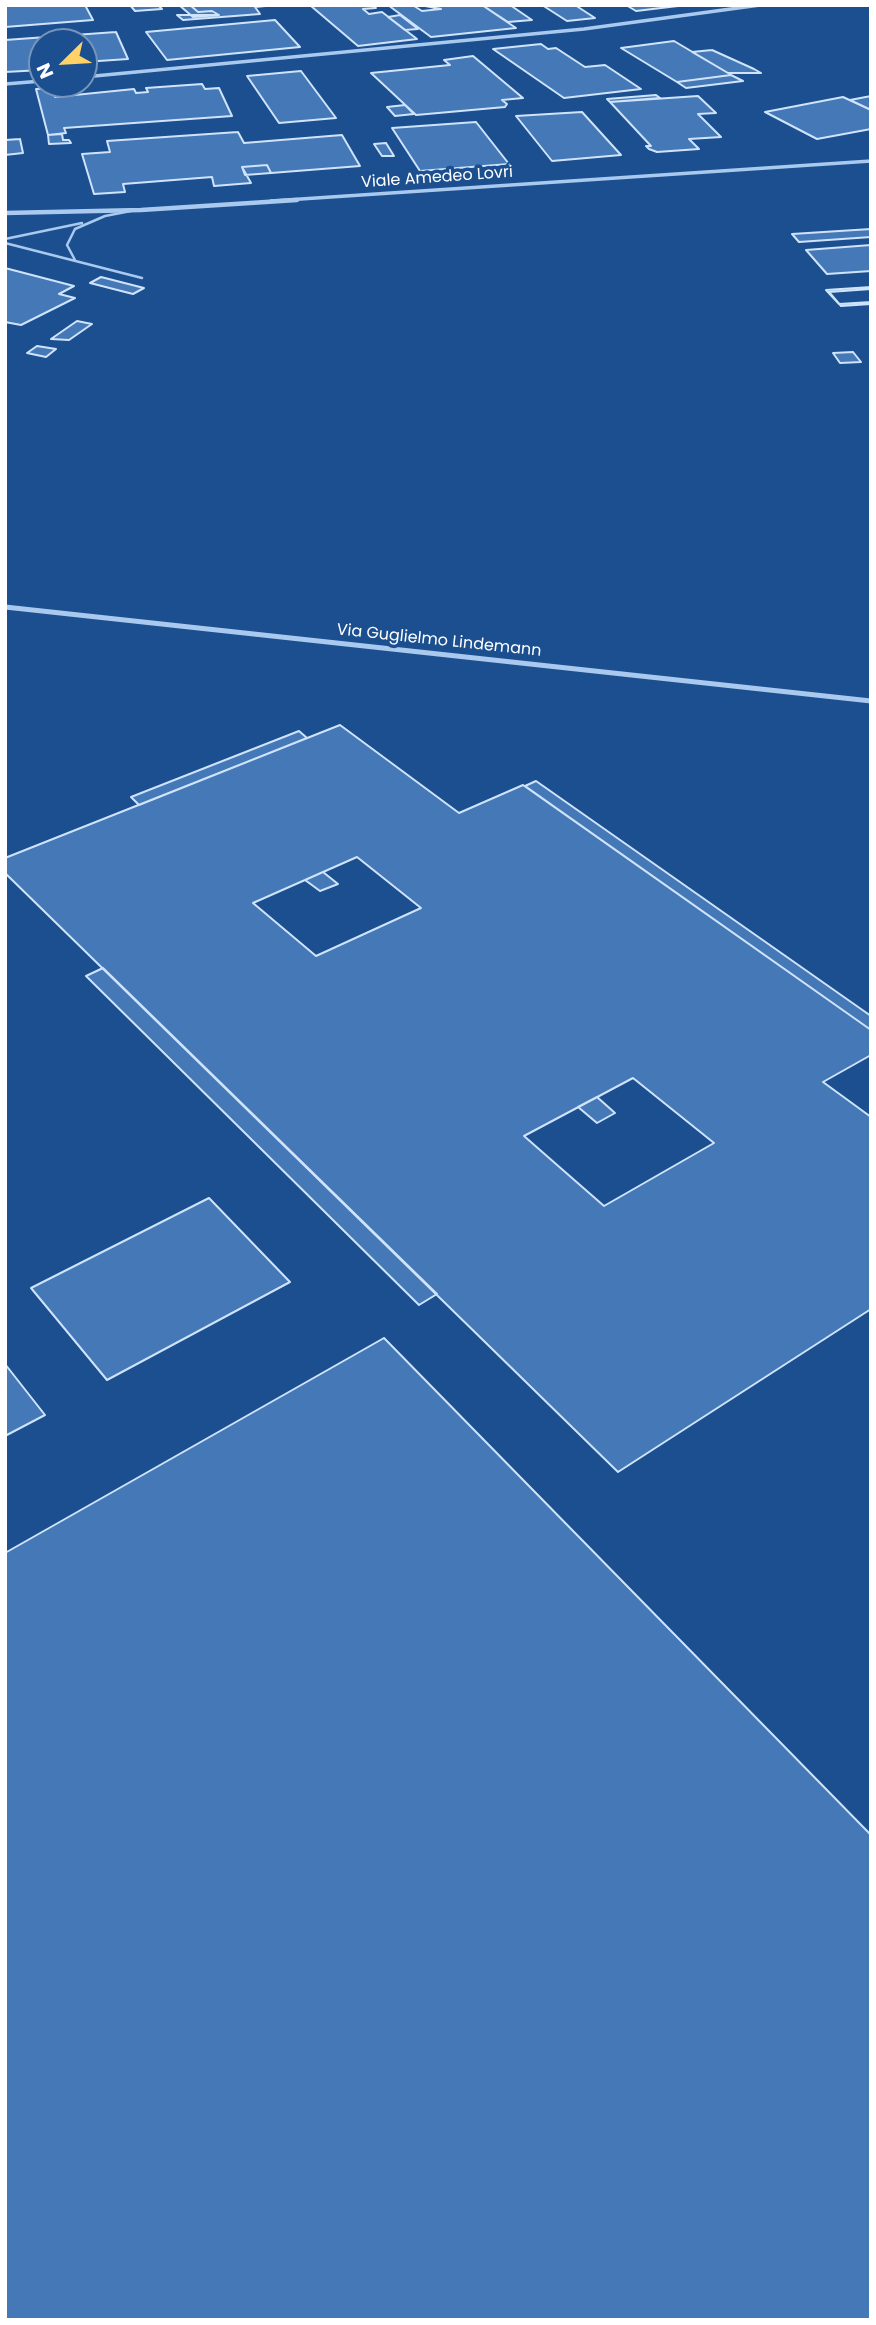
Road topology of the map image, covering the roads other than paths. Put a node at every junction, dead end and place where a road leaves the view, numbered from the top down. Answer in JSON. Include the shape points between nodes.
{"nodes":[{"id":1,"x":760,"y":5,"type":"edge"},
{"id":2,"x":98,"y":76,"type":"edge"},
{"id":3,"x":28,"y":82,"type":"edge"},
{"id":4,"x":5,"y":84,"type":"edge"},
{"id":5,"x":871,"y":161,"type":"edge"},
{"id":6,"x":141,"y":210,"type":"junction"},
{"id":7,"x":5,"y":214,"type":"edge"},
{"id":8,"x":85,"y":222,"type":"junction"},
{"id":9,"x":5,"y":241,"type":"edge"},
{"id":10,"x":77,"y":262,"type":"junction"},
{"id":11,"x":142,"y":278,"type":"dead end"},
{"id":12,"x":5,"y":607,"type":"edge"},
{"id":13,"x":871,"y":701,"type":"edge"}],
"edges":[{"from":1,"to":2,"type":"street","via":[[557,32]]},
{"from":3,"to":4,"type":"street"},
{"from":5,"to":6,"type":"street","name":"Viale Amedeo Lovri"},
{"from":6,"to":7,"type":"street","name":"Viale Amedeo Lovri"},
{"from":6,"to":8,"type":"lane"},
{"from":8,"to":9,"type":"lane"},
{"from":8,"to":10,"type":"lane","via":[[69,236],[67,245]]},
{"from":9,"to":10,"type":"lane"},
{"from":10,"to":11,"type":"lane"},
{"from":12,"to":13,"type":"street","name":"Via Guglielmo Lindemann"}]}
